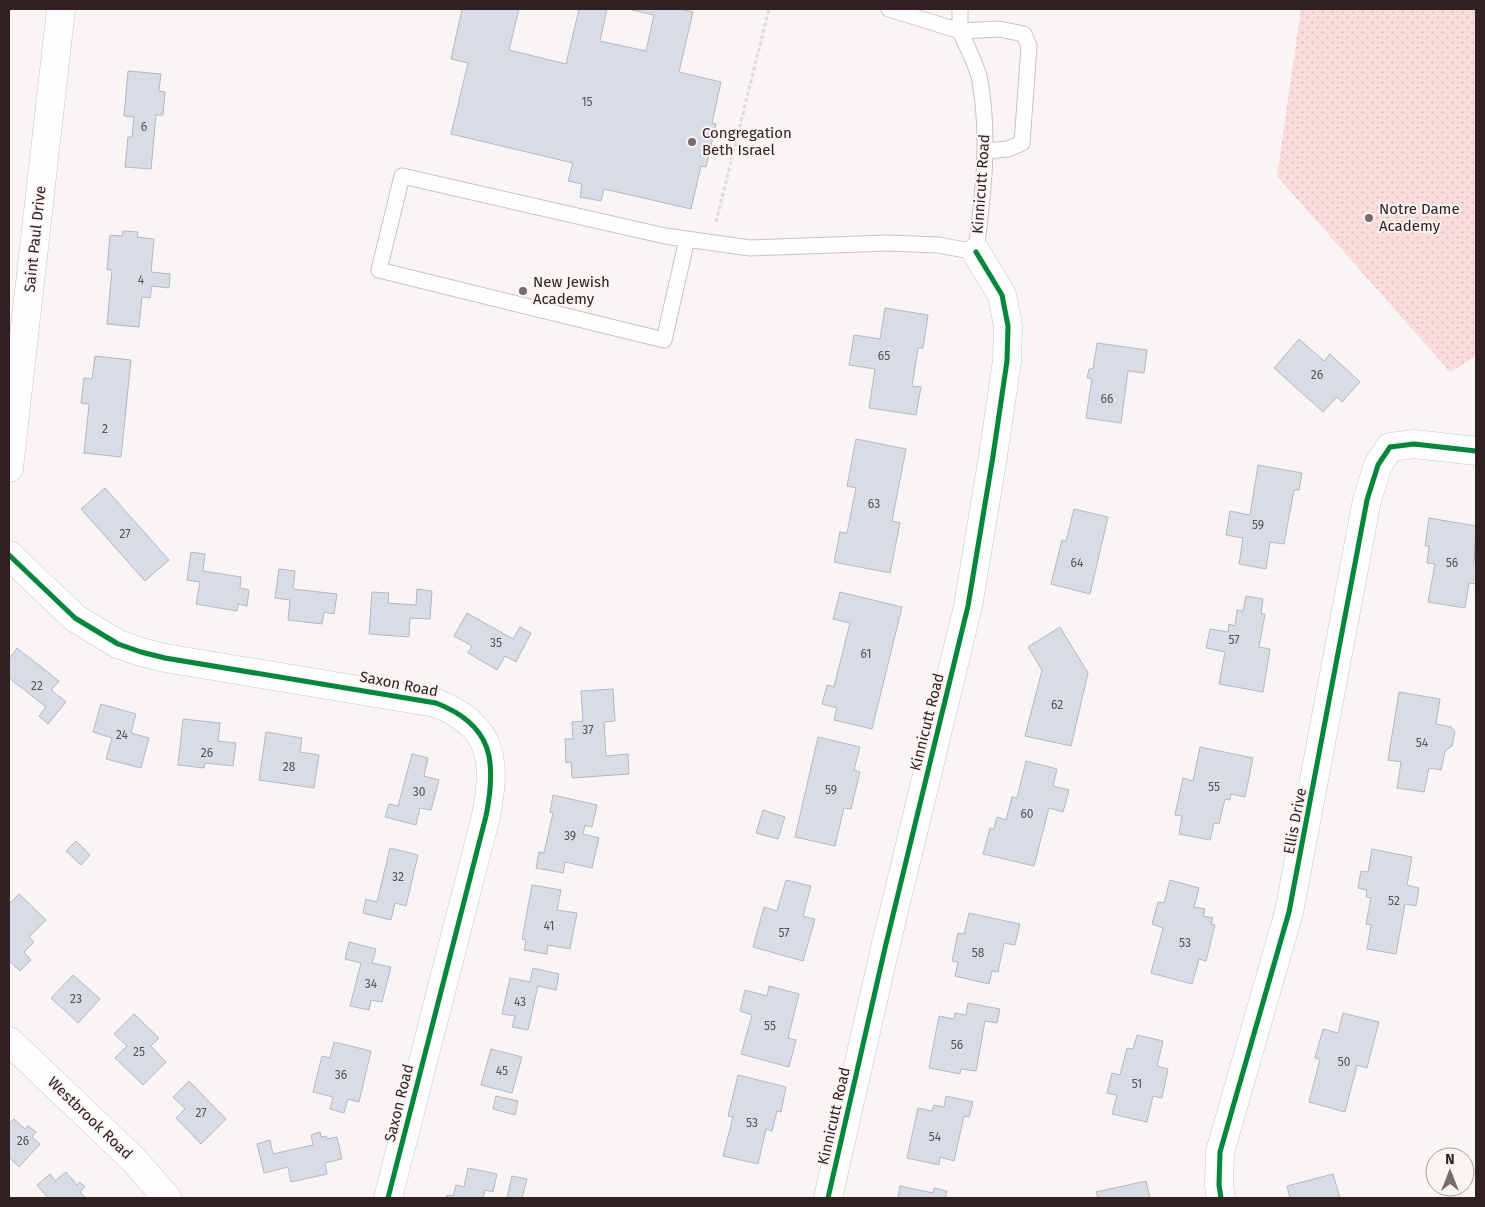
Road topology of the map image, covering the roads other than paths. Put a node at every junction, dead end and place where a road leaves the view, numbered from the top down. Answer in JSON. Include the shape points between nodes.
{"nodes":[{"id":1,"x":61,"y":9,"type":"edge"},
{"id":2,"x":889,"y":9,"type":"edge"},
{"id":3,"x":960,"y":9,"type":"edge"},
{"id":4,"x":960,"y":31,"type":"junction"},
{"id":5,"x":985,"y":151,"type":"junction"},
{"id":6,"x":687,"y":239,"type":"junction"},
{"id":7,"x":976,"y":252,"type":"junction"},
{"id":8,"x":1476,"y":451,"type":"edge"},
{"id":9,"x":9,"y":468,"type":"edge"},
{"id":10,"x":9,"y":555,"type":"edge"},
{"id":11,"x":9,"y":1041,"type":"edge"},
{"id":12,"x":167,"y":1198,"type":"edge"},
{"id":13,"x":388,"y":1198,"type":"edge"},
{"id":14,"x":828,"y":1198,"type":"edge"},
{"id":15,"x":1221,"y":1198,"type":"edge"}],
"edges":[{"from":1,"to":9,"type":"street","name":"Saint Paul Drive"},
{"from":2,"to":4,"type":"lane"},
{"from":3,"to":4,"type":"lane"},
{"from":4,"to":5,"type":"lane","name":"Kinnicutt Road","via":[[979,79]]},
{"from":4,"to":5,"type":"lane","via":[[999,30],[1024,34],[1029,46],[1022,143],[1008,149]]},
{"from":5,"to":7,"type":"lane","name":"Kinnicutt Road"},
{"from":6,"to":6,"type":"lane","via":[[402,176],[379,270],[664,340]]},
{"from":6,"to":7,"type":"lane","via":[[750,248],[888,243],[938,245]]},
{"from":7,"to":14,"type":"street","name":"Kinnicutt Road","via":[[1002,295],[1008,326],[1007,361],[994,446],[968,606]]},
{"from":8,"to":15,"type":"street","name":"Ellis Drive","via":[[1414,444],[1390,447],[1378,465],[1367,500],[1289,912],[1220,1152]]},
{"from":10,"to":13,"type":"street","name":"Saxon Road","via":[[75,618],[118,644],[165,658],[436,703],[472,722],[484,740],[492,777],[486,816]]},
{"from":11,"to":12,"type":"street","name":"Westbrook Road","via":[[134,1160]]}]}
